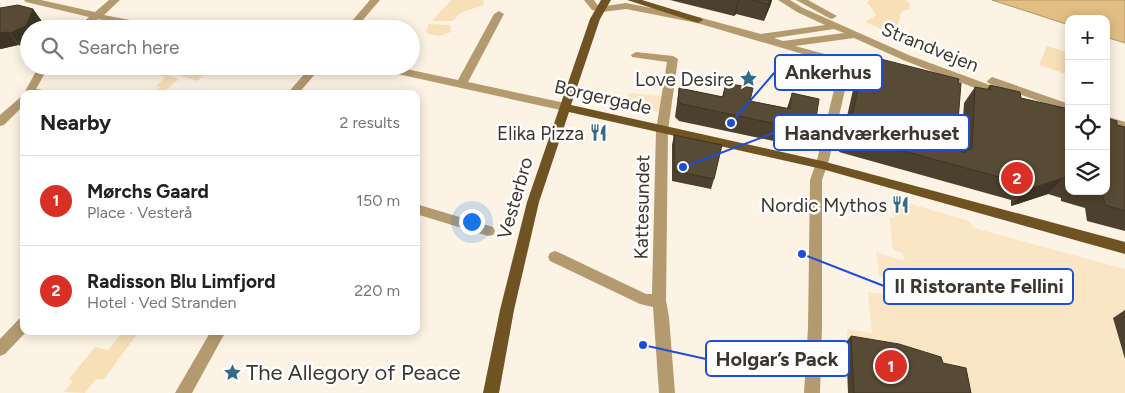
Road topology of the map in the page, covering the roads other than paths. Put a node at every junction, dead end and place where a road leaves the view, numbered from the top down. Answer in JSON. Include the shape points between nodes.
{"nodes":[{"id":1,"x":29,"y":0,"type":"edge"},
{"id":2,"x":116,"y":0,"type":"edge"},
{"id":3,"x":375,"y":0,"type":"edge"},
{"id":4,"x":632,"y":0,"type":"edge"},
{"id":5,"x":783,"y":0,"type":"edge"},
{"id":6,"x":801,"y":0,"type":"edge"},
{"id":7,"x":598,"y":3,"type":"edge"},
{"id":8,"x":499,"y":14,"type":"dead end"},
{"id":9,"x":96,"y":16,"type":"junction"},
{"id":10,"x":91,"y":20,"type":"edge"},
{"id":11,"x":116,"y":20,"type":"edge"},
{"id":12,"x":358,"y":20,"type":"edge"},
{"id":13,"x":698,"y":20,"type":"junction"},
{"id":14,"x":839,"y":23,"type":"junction"},
{"id":15,"x":854,"y":34,"type":"junction"},
{"id":16,"x":758,"y":36,"type":"junction"},
{"id":17,"x":777,"y":43,"type":"junction"},
{"id":18,"x":636,"y":55,"type":"dead end"},
{"id":19,"x":846,"y":63,"type":"junction"},
{"id":20,"x":891,"y":74,"type":"edge"},
{"id":21,"x":37,"y":75,"type":"edge"},
{"id":22,"x":309,"y":75,"type":"edge"},
{"id":23,"x":416,"y":75,"type":"edge"},
{"id":24,"x":461,"y":85,"type":"junction"},
{"id":25,"x":29,"y":90,"type":"edge"},
{"id":26,"x":296,"y":90,"type":"edge"},
{"id":27,"x":20,"y":102,"type":"edge"},
{"id":28,"x":565,"y":107,"type":"junction"},
{"id":29,"x":1065,"y":107,"type":"edge"},
{"id":30,"x":1065,"y":115,"type":"edge"},
{"id":31,"x":1110,"y":121,"type":"edge"},
{"id":32,"x":0,"y":122,"type":"edge"},
{"id":33,"x":1125,"y":126,"type":"edge"},
{"id":34,"x":1110,"y":129,"type":"edge"},
{"id":35,"x":662,"y":130,"type":"junction"},
{"id":36,"x":1125,"y":134,"type":"edge"},
{"id":37,"x":822,"y":164,"type":"junction"},
{"id":38,"x":420,"y":210,"type":"edge"},
{"id":39,"x":488,"y":231,"type":"dead end"},
{"id":40,"x":1125,"y":248,"type":"edge"},
{"id":41,"x":555,"y":257,"type":"dead end"},
{"id":42,"x":659,"y":301,"type":"junction"},
{"id":43,"x":20,"y":328,"type":"edge"},
{"id":44,"x":218,"y":335,"type":"edge"},
{"id":45,"x":0,"y":349,"type":"edge"},
{"id":46,"x":183,"y":393,"type":"edge"},
{"id":47,"x":491,"y":393,"type":"edge"},
{"id":48,"x":668,"y":393,"type":"edge"},
{"id":49,"x":812,"y":393,"type":"edge"}],
"edges":[{"from":1,"to":9,"type":"street"},
{"from":2,"to":9,"type":"street"},
{"from":3,"to":12,"type":"street"},
{"from":4,"to":13,"type":"main road"},
{"from":5,"to":14,"type":"street","name":"Strandvejen","via":[[800,10]]},
{"from":6,"to":14,"type":"street","name":"Strandvejen"},
{"from":7,"to":13,"type":"street"},
{"from":7,"to":28,"type":"main road","name":"Vesterbro","via":[[596,19]]},
{"from":8,"to":24,"type":"street"},
{"from":9,"to":10,"type":"street"},
{"from":9,"to":11,"type":"street"},
{"from":13,"to":16,"type":"street"},
{"from":14,"to":15,"type":"street","name":"Strandvejen"},
{"from":14,"to":16,"type":"street","via":[[789,34]]},
{"from":14,"to":29,"type":"street","name":"Strandvejen"},
{"from":15,"to":17,"type":"street","via":[[793,44]]},
{"from":15,"to":30,"type":"street","name":"Strandvejen","via":[[924,64]]},
{"from":16,"to":17,"type":"street"},
{"from":17,"to":19,"type":"street"},
{"from":18,"to":35,"type":"street","name":"Kattesundet","via":[[673,59]]},
{"from":19,"to":20,"type":"street"},
{"from":19,"to":37,"type":"street"},
{"from":21,"to":25,"type":"street"},
{"from":22,"to":26,"type":"street"},
{"from":23,"to":24,"type":"street","name":"Borgergade"},
{"from":24,"to":28,"type":"street","name":"Borgergade"},
{"from":27,"to":32,"type":"street"},
{"from":28,"to":35,"type":"main road","name":"Borgergade"},
{"from":28,"to":47,"type":"main road","name":"Vesterbro","via":[[526,226]]},
{"from":31,"to":33,"type":"street"},
{"from":34,"to":36,"type":"street"},
{"from":35,"to":37,"type":"main road","name":"Borgergade"},
{"from":35,"to":42,"type":"street","name":"Kattesundet"},
{"from":37,"to":40,"type":"main road","name":"Borgergade"},
{"from":37,"to":49,"type":"street","via":[[816,180]]},
{"from":38,"to":39,"type":"street"},
{"from":41,"to":42,"type":"street","via":[[645,300]]},
{"from":42,"to":48,"type":"street","name":"Kattesundet"},
{"from":43,"to":45,"type":"street"},
{"from":44,"to":46,"type":"street"}]}
